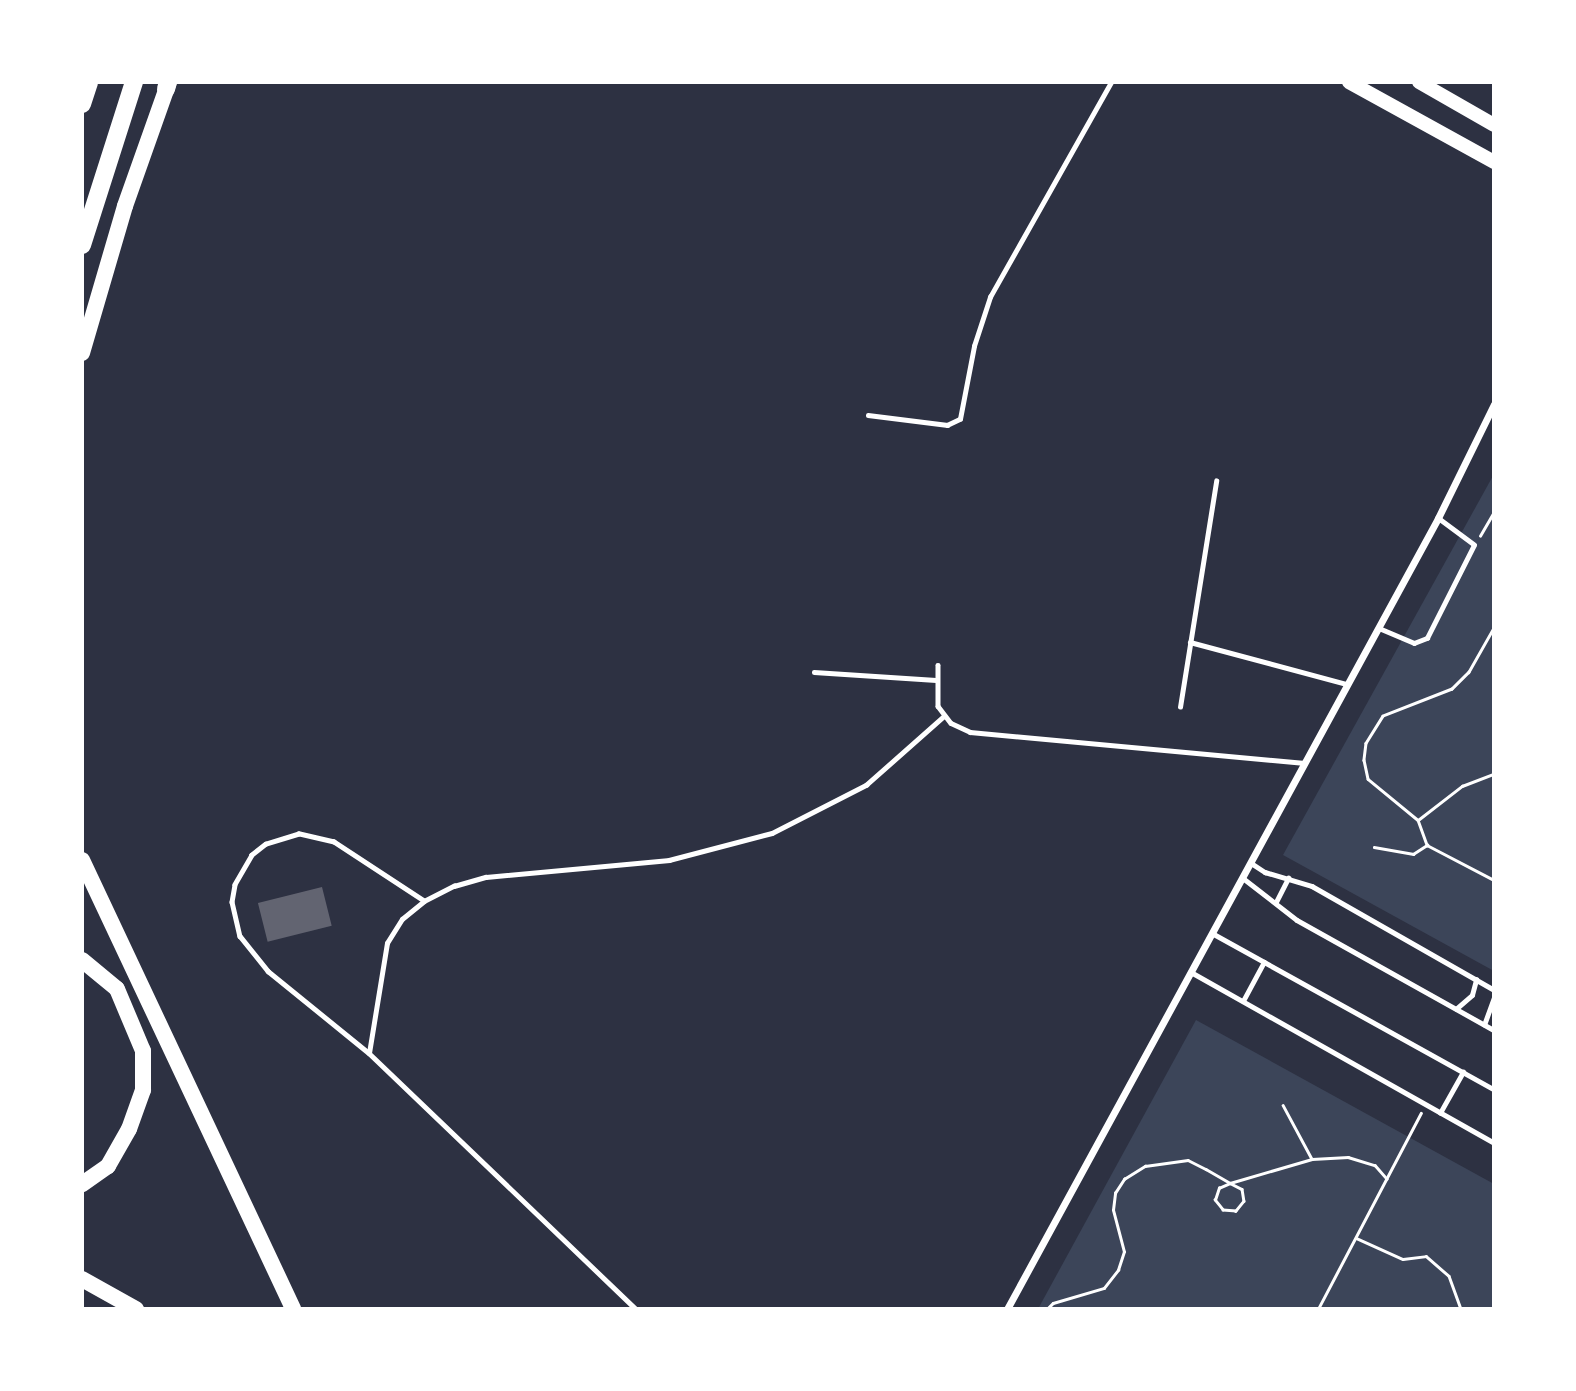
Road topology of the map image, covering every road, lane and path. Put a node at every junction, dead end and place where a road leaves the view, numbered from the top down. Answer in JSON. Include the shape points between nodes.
{"nodes":[{"id":1,"x":89,"y":82,"type":"edge"},
{"id":2,"x":134,"y":82,"type":"edge"},
{"id":3,"x":1111,"y":82,"type":"edge"},
{"id":4,"x":1349,"y":82,"type":"edge"},
{"id":5,"x":1419,"y":82,"type":"edge"},
{"id":6,"x":167,"y":84,"type":"edge"},
{"id":7,"x":82,"y":104,"type":"edge"},
{"id":8,"x":1494,"y":125,"type":"edge"},
{"id":9,"x":1494,"y":162,"type":"edge"},
{"id":10,"x":82,"y":245,"type":"edge"},
{"id":11,"x":82,"y":353,"type":"edge"},
{"id":12,"x":1494,"y":404,"type":"edge"},
{"id":13,"x":868,"y":415,"type":"dead end"},
{"id":14,"x":1216,"y":481,"type":"dead end"},
{"id":15,"x":1494,"y":512,"type":"edge"},
{"id":16,"x":1438,"y":518,"type":"junction"},
{"id":17,"x":1474,"y":545,"type":"junction"},
{"id":18,"x":1378,"y":628,"type":"junction"},
{"id":19,"x":1494,"y":628,"type":"edge"},
{"id":20,"x":1190,"y":642,"type":"junction"},
{"id":21,"x":938,"y":665,"type":"dead end"},
{"id":22,"x":814,"y":672,"type":"dead end"},
{"id":23,"x":936,"y":680,"type":"junction"},
{"id":24,"x":1348,"y":684,"type":"junction"},
{"id":25,"x":1180,"y":707,"type":"dead end"},
{"id":26,"x":944,"y":716,"type":"junction"},
{"id":27,"x":1306,"y":763,"type":"junction"},
{"id":28,"x":1494,"y":774,"type":"edge"},
{"id":29,"x":1418,"y":820,"type":"junction"},
{"id":30,"x":1427,"y":845,"type":"junction"},
{"id":31,"x":1374,"y":846,"type":"dead end"},
{"id":32,"x":82,"y":860,"type":"edge"},
{"id":33,"x":1251,"y":863,"type":"junction"},
{"id":34,"x":1289,"y":877,"type":"junction"},
{"id":35,"x":1243,"y":878,"type":"junction"},
{"id":36,"x":1494,"y":880,"type":"edge"},
{"id":37,"x":424,"y":901,"type":"junction"},
{"id":38,"x":1276,"y":902,"type":"junction"},
{"id":39,"x":1212,"y":933,"type":"junction"},
{"id":40,"x":82,"y":960,"type":"edge"},
{"id":41,"x":1264,"y":962,"type":"junction"},
{"id":42,"x":1191,"y":972,"type":"junction"},
{"id":43,"x":1476,"y":980,"type":"junction"},
{"id":44,"x":1494,"y":990,"type":"edge"},
{"id":45,"x":1494,"y":998,"type":"edge"},
{"id":46,"x":1243,"y":1001,"type":"junction"},
{"id":47,"x":1456,"y":1009,"type":"junction"},
{"id":48,"x":1484,"y":1025,"type":"junction"},
{"id":49,"x":1494,"y":1030,"type":"edge"},
{"id":50,"x":369,"y":1053,"type":"junction"},
{"id":51,"x":1463,"y":1072,"type":"junction"},
{"id":52,"x":1494,"y":1089,"type":"edge"},
{"id":53,"x":1283,"y":1105,"type":"dead end"},
{"id":54,"x":1426,"y":1105,"type":"junction"},
{"id":55,"x":1440,"y":1113,"type":"junction"},
{"id":56,"x":1494,"y":1143,"type":"edge"},
{"id":57,"x":1312,"y":1158,"type":"junction"},
{"id":58,"x":1387,"y":1179,"type":"junction"},
{"id":59,"x":1230,"y":1183,"type":"junction"},
{"id":60,"x":82,"y":1184,"type":"edge"},
{"id":61,"x":1356,"y":1238,"type":"junction"},
{"id":62,"x":82,"y":1279,"type":"edge"},
{"id":63,"x":135,"y":1309,"type":"edge"},
{"id":64,"x":293,"y":1309,"type":"edge"},
{"id":65,"x":636,"y":1309,"type":"edge"},
{"id":66,"x":1006,"y":1309,"type":"edge"},
{"id":67,"x":1047,"y":1309,"type":"edge"},
{"id":68,"x":1318,"y":1309,"type":"edge"},
{"id":69,"x":1461,"y":1309,"type":"edge"}],
"edges":[{"from":1,"to":7,"type":"highway"},
{"from":2,"to":10,"type":"highway"},
{"from":3,"to":13,"type":"lane","via":[[990,297],[976,336],[960,419],[947,425]]},
{"from":4,"to":9,"type":"main road"},
{"from":5,"to":8,"type":"main road"},
{"from":6,"to":11,"type":"main road"},
{"from":12,"to":16,"type":"street"},
{"from":14,"to":20,"type":"lane"},
{"from":15,"to":17,"type":"path"},
{"from":16,"to":17,"type":"lane"},
{"from":16,"to":18,"type":"street"},
{"from":17,"to":18,"type":"lane","via":[[1427,638],[1414,643]]},
{"from":18,"to":24,"type":"street"},
{"from":19,"to":29,"type":"path","via":[[1469,672],[1452,689],[1383,716],[1366,743],[1368,779]]},
{"from":20,"to":24,"type":"lane"},
{"from":20,"to":25,"type":"lane"},
{"from":21,"to":23,"type":"lane"},
{"from":22,"to":23,"type":"lane"},
{"from":23,"to":26,"type":"lane","via":[[935,695]]},
{"from":24,"to":27,"type":"street"},
{"from":26,"to":27,"type":"lane","via":[[970,732]]},
{"from":26,"to":37,"type":"lane","via":[[866,785],[772,833],[669,860],[486,877]]},
{"from":27,"to":33,"type":"street"},
{"from":28,"to":29,"type":"path","via":[[1462,786]]},
{"from":29,"to":30,"type":"path"},
{"from":30,"to":31,"type":"path","via":[[1413,854]]},
{"from":30,"to":36,"type":"path"},
{"from":32,"to":64,"type":"main road"},
{"from":33,"to":34,"type":"lane","via":[[1265,872]]},
{"from":33,"to":35,"type":"street"},
{"from":34,"to":38,"type":"lane"},
{"from":34,"to":43,"type":"lane"},
{"from":35,"to":38,"type":"lane"},
{"from":35,"to":39,"type":"street"},
{"from":37,"to":50,"type":"lane","via":[[402,919],[387,943]]},
{"from":37,"to":50,"type":"lane","via":[[334,842],[317,836],[291,836],[266,844],[252,855],[235,885],[234,920],[253,954]]},
{"from":38,"to":47,"type":"lane","via":[[1297,920]]},
{"from":39,"to":41,"type":"lane"},
{"from":39,"to":42,"type":"street"},
{"from":40,"to":60,"type":"main road","via":[[117,989],[144,1051],[143,1090],[129,1129],[108,1166]]},
{"from":41,"to":46,"type":"lane"},
{"from":41,"to":51,"type":"lane"},
{"from":42,"to":46,"type":"lane"},
{"from":42,"to":66,"type":"street"},
{"from":43,"to":44,"type":"lane"},
{"from":43,"to":47,"type":"lane","via":[[1472,995]]},
{"from":45,"to":48,"type":"lane"},
{"from":46,"to":54,"type":"lane"},
{"from":47,"to":48,"type":"lane"},
{"from":48,"to":49,"type":"lane"},
{"from":50,"to":65,"type":"lane"},
{"from":51,"to":52,"type":"lane"},
{"from":51,"to":55,"type":"lane"},
{"from":53,"to":57,"type":"path"},
{"from":54,"to":55,"type":"lane"},
{"from":54,"to":58,"type":"path"},
{"from":55,"to":56,"type":"lane"},
{"from":57,"to":58,"type":"path","via":[[1348,1157],[1375,1165]]},
{"from":57,"to":59,"type":"path"},
{"from":58,"to":61,"type":"path"},
{"from":59,"to":59,"type":"path","via":[[1219,1188],[1216,1200],[1223,1210],[1236,1211],[1244,1201],[1241,1189]]},
{"from":59,"to":67,"type":"path","via":[[1188,1160],[1145,1166],[1124,1179],[1115,1193],[1113,1210],[1124,1252],[1118,1269],[1104,1288],[1053,1303]]},
{"from":61,"to":68,"type":"path"},
{"from":61,"to":69,"type":"path","via":[[1403,1259],[1426,1256],[1449,1276]]},
{"from":62,"to":63,"type":"main road"}]}
